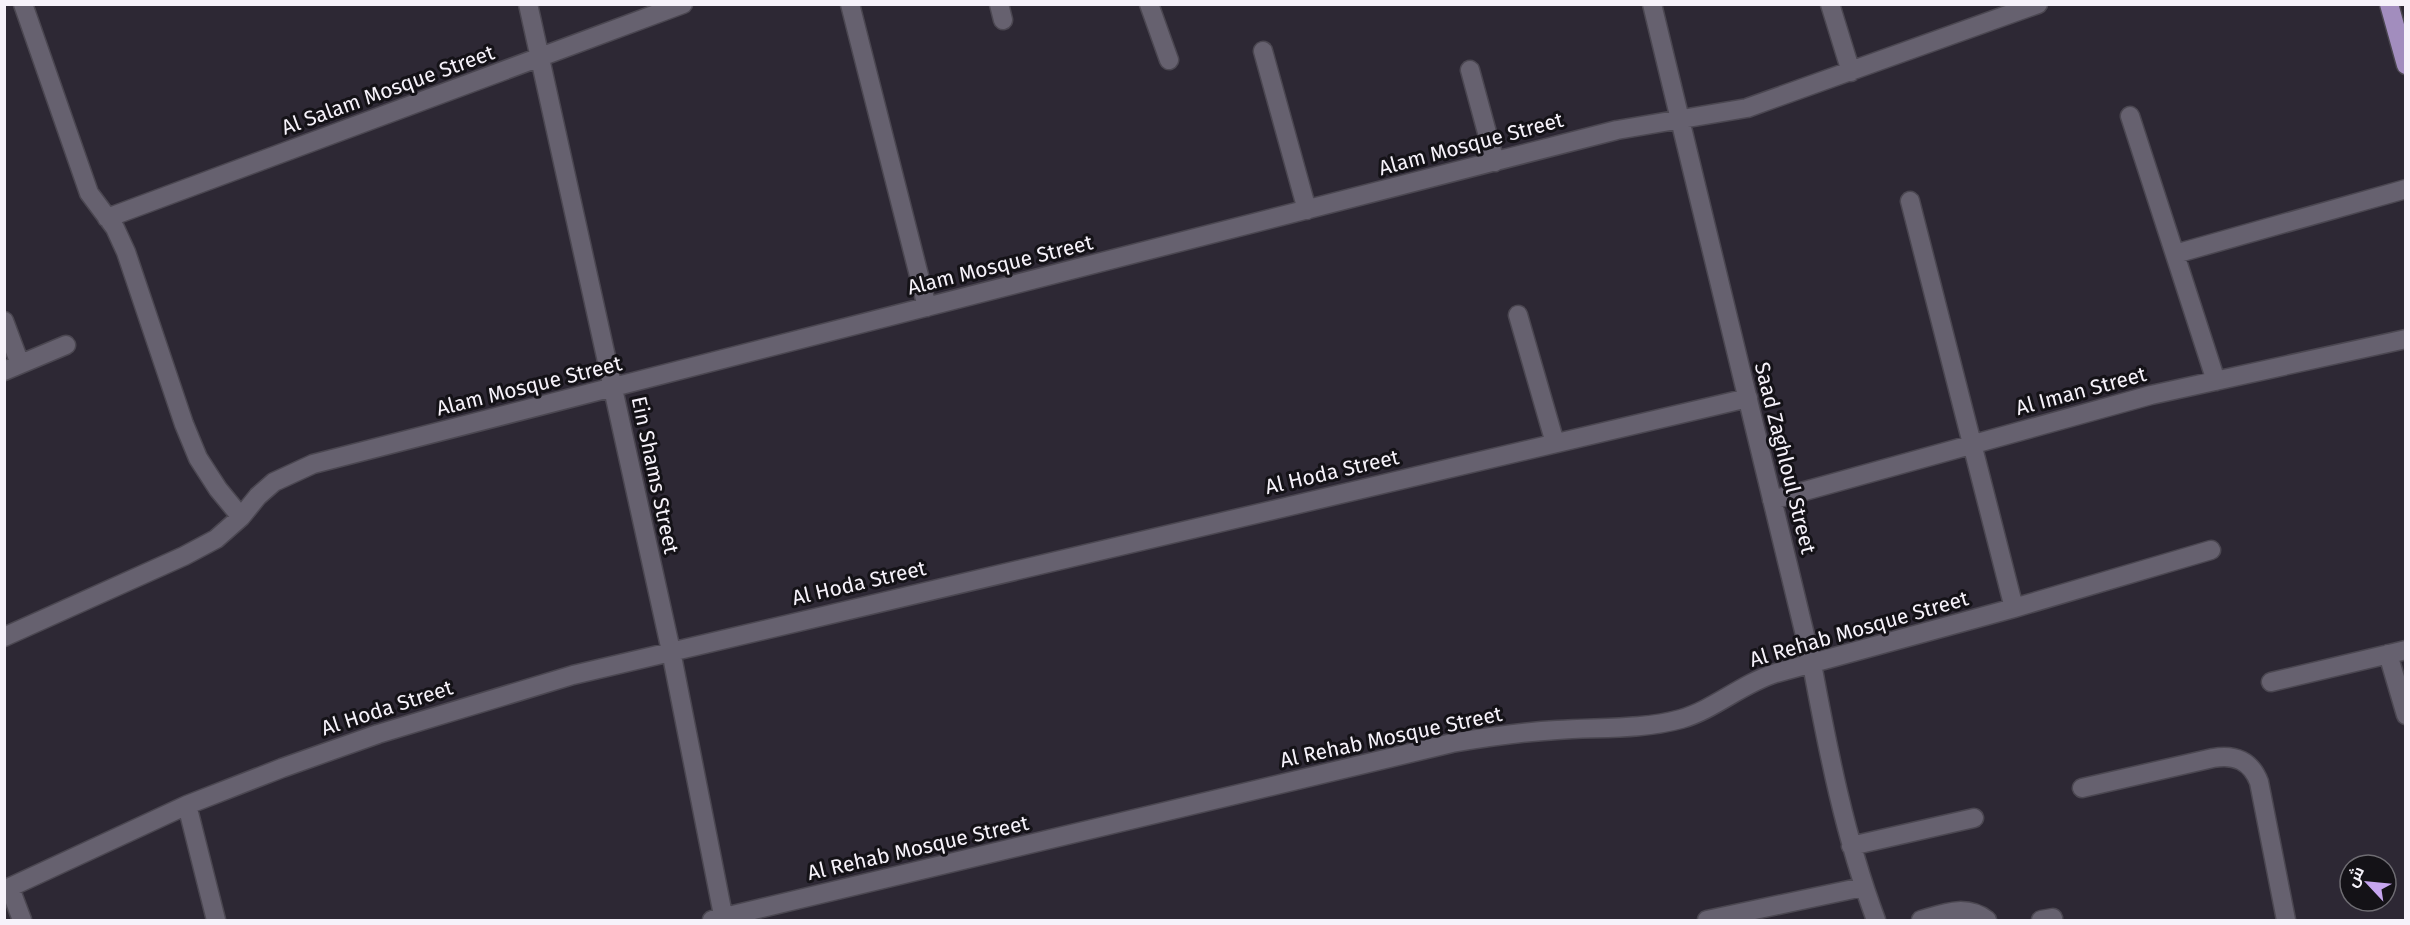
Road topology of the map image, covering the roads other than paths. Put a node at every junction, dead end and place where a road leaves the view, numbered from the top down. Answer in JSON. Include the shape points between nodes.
{"nodes":[{"id":1,"x":23,"y":4,"type":"edge"},
{"id":2,"x":528,"y":4,"type":"edge"},
{"id":3,"x":683,"y":4,"type":"edge"},
{"id":4,"x":850,"y":4,"type":"edge"},
{"id":5,"x":1149,"y":4,"type":"edge"},
{"id":6,"x":1652,"y":4,"type":"edge"},
{"id":7,"x":1830,"y":4,"type":"edge"},
{"id":8,"x":2038,"y":4,"type":"edge"},
{"id":9,"x":2389,"y":4,"type":"edge"},
{"id":10,"x":1263,"y":51,"type":"dead end"},
{"id":11,"x":539,"y":58,"type":"junction"},
{"id":12,"x":1169,"y":60,"type":"dead end"},
{"id":13,"x":2406,"y":65,"type":"edge"},
{"id":14,"x":1470,"y":70,"type":"dead end"},
{"id":15,"x":1851,"y":72,"type":"junction"},
{"id":16,"x":2130,"y":116,"type":"dead end"},
{"id":17,"x":1680,"y":118,"type":"junction"},
{"id":18,"x":1495,"y":162,"type":"junction"},
{"id":19,"x":2406,"y":189,"type":"edge"},
{"id":20,"x":1910,"y":201,"type":"dead end"},
{"id":21,"x":1306,"y":210,"type":"junction"},
{"id":22,"x":107,"y":218,"type":"junction"},
{"id":23,"x":2175,"y":254,"type":"junction"},
{"id":24,"x":927,"y":307,"type":"junction"},
{"id":25,"x":1518,"y":315,"type":"dead end"},
{"id":26,"x":4,"y":321,"type":"edge"},
{"id":27,"x":2406,"y":339,"type":"edge"},
{"id":28,"x":66,"y":345,"type":"dead end"},
{"id":29,"x":12,"y":367,"type":"edge"},
{"id":30,"x":2216,"y":381,"type":"junction"},
{"id":31,"x":613,"y":387,"type":"junction"},
{"id":32,"x":1748,"y":398,"type":"junction"},
{"id":33,"x":1555,"y":443,"type":"junction"},
{"id":34,"x":1972,"y":444,"type":"junction"},
{"id":35,"x":1772,"y":500,"type":"junction"},
{"id":36,"x":241,"y":517,"type":"junction"},
{"id":37,"x":2211,"y":550,"type":"dead end"},
{"id":38,"x":2014,"y":608,"type":"junction"},
{"id":39,"x":4,"y":637,"type":"edge"},
{"id":40,"x":671,"y":651,"type":"junction"},
{"id":41,"x":2397,"y":652,"type":"edge"},
{"id":42,"x":1812,"y":664,"type":"junction"},
{"id":43,"x":2271,"y":682,"type":"dead end"},
{"id":44,"x":2406,"y":715,"type":"edge"},
{"id":45,"x":2082,"y":788,"type":"dead end"},
{"id":46,"x":187,"y":805,"type":"junction"},
{"id":47,"x":1974,"y":818,"type":"dead end"},
{"id":48,"x":1851,"y":846,"type":"junction"},
{"id":49,"x":1863,"y":887,"type":"junction"},
{"id":50,"x":7,"y":889,"type":"edge"},
{"id":51,"x":720,"y":920,"type":"edge"},
{"id":52,"x":1707,"y":920,"type":"edge"},
{"id":53,"x":22,"y":921,"type":"edge"},
{"id":54,"x":216,"y":921,"type":"edge"},
{"id":55,"x":1876,"y":921,"type":"edge"},
{"id":56,"x":1921,"y":921,"type":"edge"},
{"id":57,"x":1987,"y":921,"type":"edge"},
{"id":58,"x":2286,"y":921,"type":"edge"}],
"edges":[{"from":1,"to":22,"type":"street","via":[[89,193]]},
{"from":2,"to":11,"type":"street","name":"Ein Shams Street"},
{"from":3,"to":11,"type":"street","name":"Al Salam Mosque Street"},
{"from":4,"to":24,"type":"street"},
{"from":5,"to":12,"type":"street"},
{"from":6,"to":17,"type":"street","name":"Saad Zaghloul Street"},
{"from":7,"to":15,"type":"street"},
{"from":8,"to":15,"type":"street","name":"Alam Mosque Street"},
{"from":9,"to":13,"type":"main road"},
{"from":10,"to":21,"type":"street"},
{"from":11,"to":22,"type":"street","name":"Al Salam Mosque Street"},
{"from":11,"to":31,"type":"street","name":"Ein Shams Street"},
{"from":14,"to":18,"type":"street"},
{"from":15,"to":17,"type":"street","name":"Alam Mosque Street","via":[[1747,108]]},
{"from":16,"to":23,"type":"street"},
{"from":17,"to":18,"type":"street","name":"Alam Mosque Street"},
{"from":17,"to":32,"type":"street","name":"Saad Zaghloul Street"},
{"from":18,"to":21,"type":"street","name":"Alam Mosque Street"},
{"from":19,"to":23,"type":"street"},
{"from":20,"to":34,"type":"street"},
{"from":21,"to":24,"type":"street","name":"Alam Mosque Street"},
{"from":22,"to":36,"type":"street","via":[[126,252],[198,458]]},
{"from":23,"to":30,"type":"street"},
{"from":24,"to":31,"type":"street","name":"Alam Mosque Street"},
{"from":25,"to":33,"type":"street"},
{"from":26,"to":29,"type":"street"},
{"from":27,"to":30,"type":"street","name":"Al Iman Street"},
{"from":28,"to":29,"type":"street"},
{"from":30,"to":34,"type":"street","name":"Al Iman Street"},
{"from":31,"to":36,"type":"street","name":"Alam Mosque Street","via":[[313,464],[274,482]]},
{"from":31,"to":40,"type":"street","name":"Ein Shams Street"},
{"from":32,"to":33,"type":"street","name":"Al Hoda Street"},
{"from":32,"to":35,"type":"street","name":"Saad Zaghloul Street"},
{"from":33,"to":40,"type":"street","name":"Al Hoda Street"},
{"from":34,"to":35,"type":"street","name":"Al Iman Street"},
{"from":34,"to":38,"type":"street"},
{"from":35,"to":42,"type":"street","name":"Saad Zaghloul Street"},
{"from":36,"to":39,"type":"street","name":"Alam Mosque Street","via":[[216,539],[184,556]]},
{"from":37,"to":38,"type":"street","name":"Al Rehab Mosque Street"},
{"from":38,"to":42,"type":"street","name":"Al Rehab Mosque Street"},
{"from":40,"to":46,"type":"street","name":"Al Hoda Street","via":[[421,720]]},
{"from":40,"to":51,"type":"street","name":"Ein Shams Street"},
{"from":41,"to":43,"type":"street"},
{"from":41,"to":44,"type":"street"},
{"from":42,"to":48,"type":"street","name":"Saad Zaghloul Street"},
{"from":42,"to":51,"type":"street","name":"Al Rehab Mosque Street","via":[[1754,680],[1714,705],[1681,719],[1452,743]]},
{"from":45,"to":58,"type":"street","via":[[2212,758],[2241,759],[2256,773],[2259,782]]},
{"from":46,"to":50,"type":"street","name":"Al Hoda Street"},
{"from":46,"to":54,"type":"street"},
{"from":47,"to":48,"type":"street"},
{"from":48,"to":49,"type":"street","name":"Saad Zaghloul Street"},
{"from":49,"to":52,"type":"street"},
{"from":49,"to":55,"type":"street","name":"Saad Zaghloul Street"},
{"from":50,"to":53,"type":"street"},
{"from":56,"to":57,"type":"street","via":[[1961,910]]}]}
